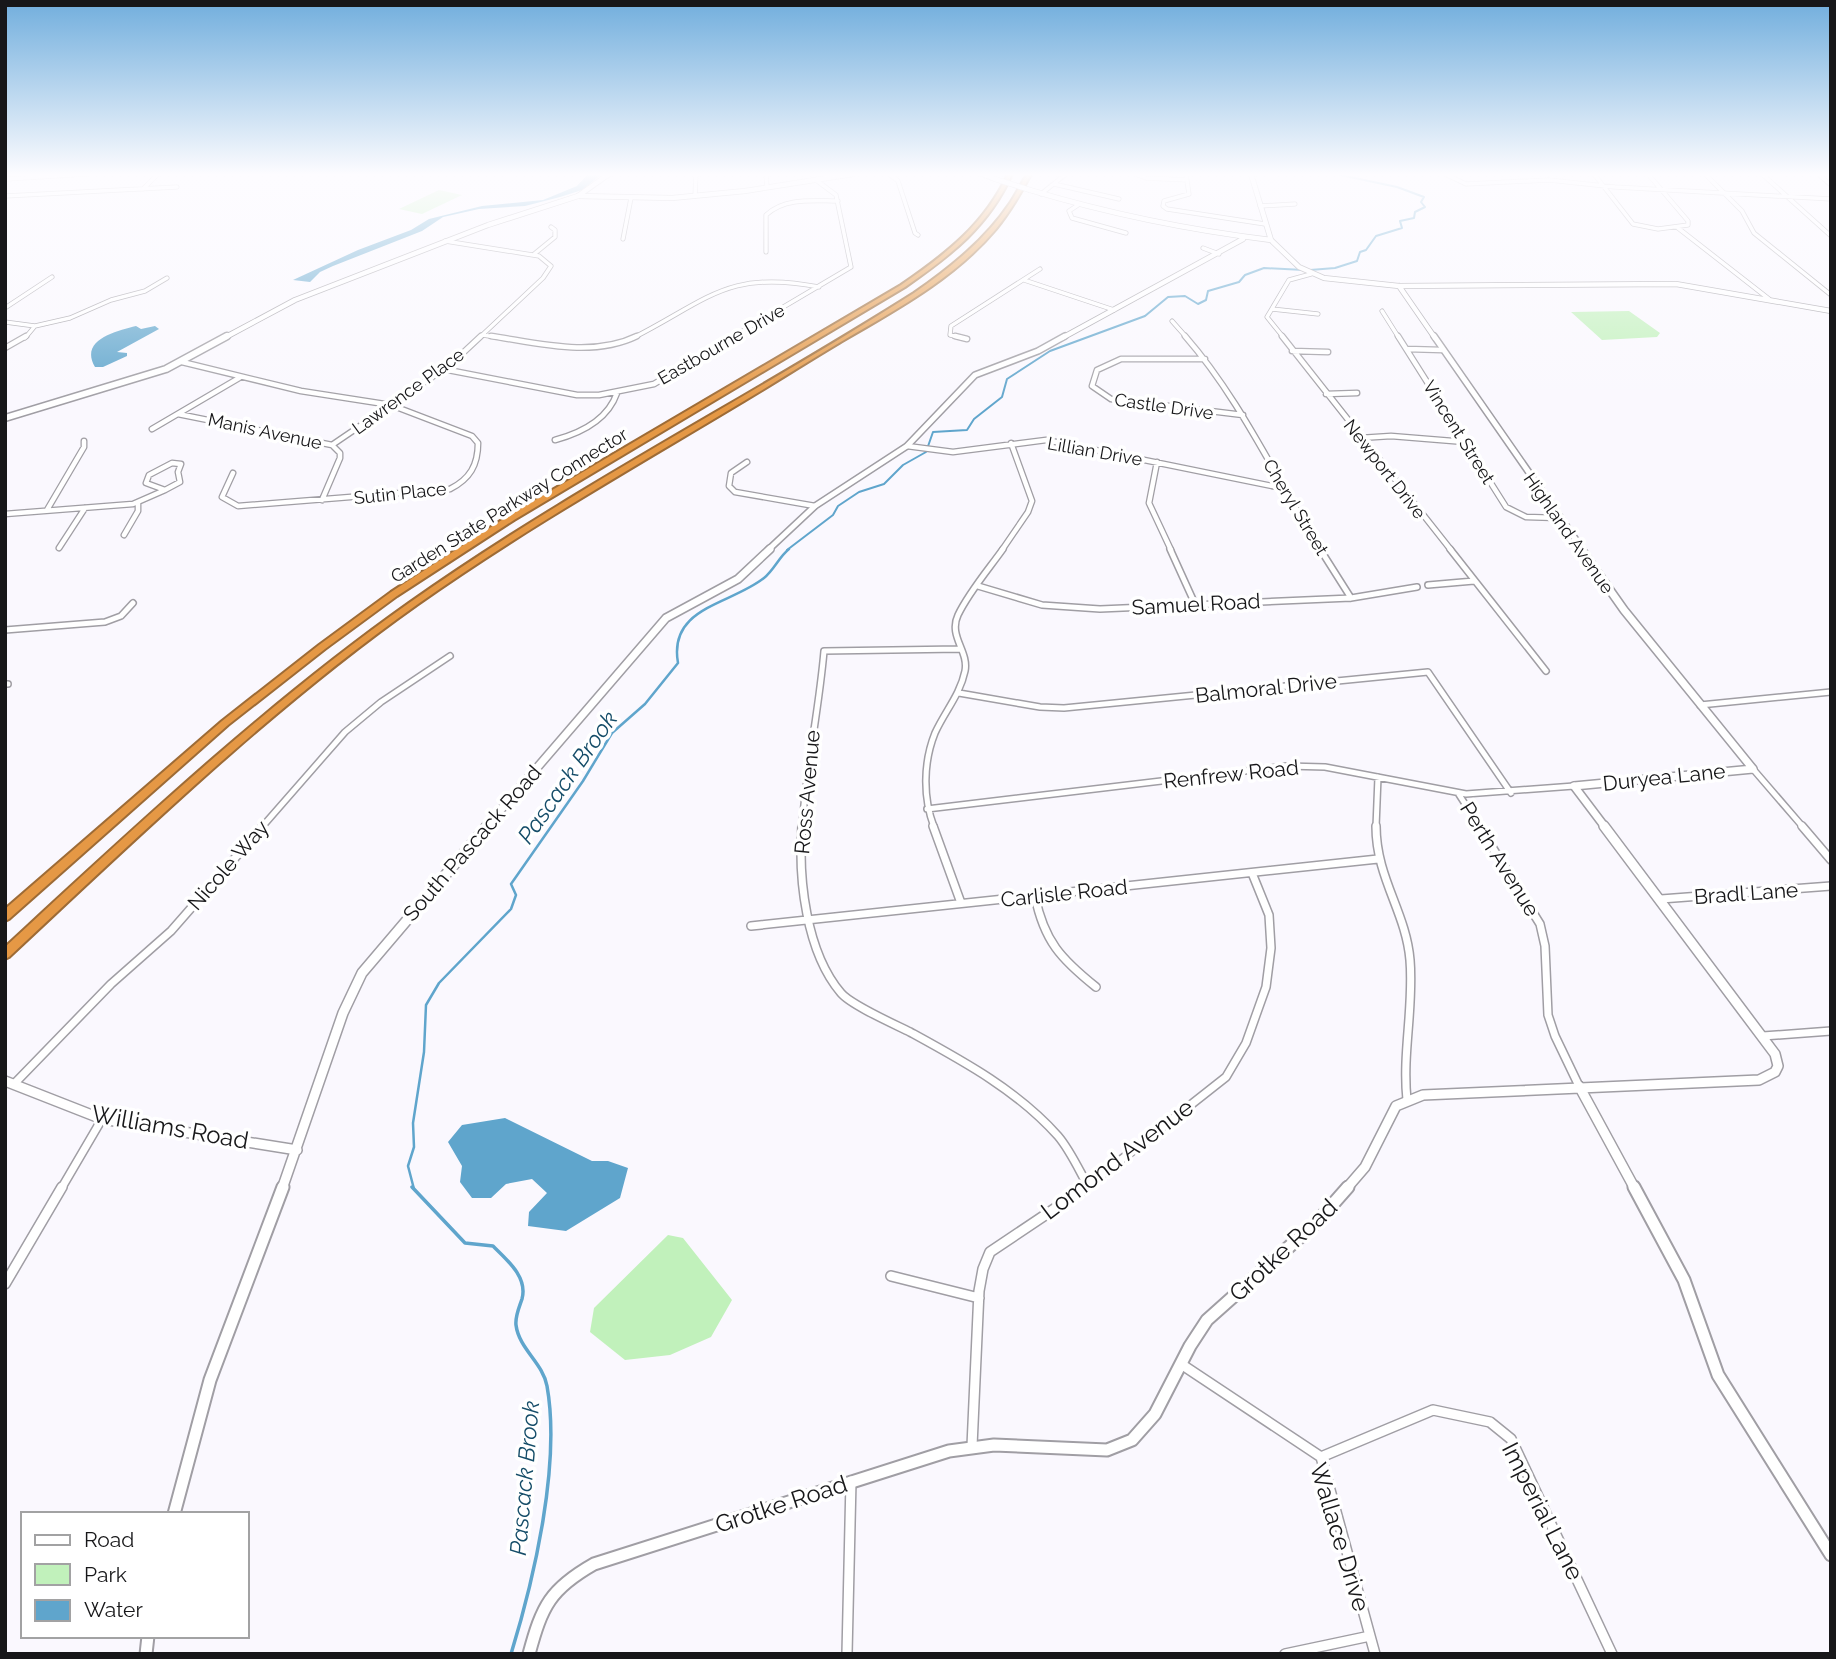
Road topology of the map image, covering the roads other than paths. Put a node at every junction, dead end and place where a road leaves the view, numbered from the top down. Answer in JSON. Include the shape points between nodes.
{"nodes":[{"id":1,"x":421,"y":251,"type":"edge"},
{"id":2,"x":509,"y":251,"type":"edge"},
{"id":3,"x":537,"y":251,"type":"edge"},
{"id":4,"x":849,"y":251,"type":"edge"},
{"id":5,"x":949,"y":251,"type":"edge"},
{"id":6,"x":967,"y":251,"type":"edge"},
{"id":7,"x":969,"y":251,"type":"edge"},
{"id":8,"x":1212,"y":251,"type":"edge"},
{"id":9,"x":1223,"y":251,"type":"edge"},
{"id":10,"x":1283,"y":251,"type":"edge"},
{"id":11,"x":1708,"y":251,"type":"edge"},
{"id":12,"x":1777,"y":251,"type":"edge"},
{"id":13,"x":1219,"y":254,"type":"junction"},
{"id":14,"x":533,"y":255,"type":"junction"},
{"id":15,"x":960,"y":260,"type":"junction"},
{"id":16,"x":1040,"y":269,"type":"dead end"},
{"id":17,"x":1309,"y":274,"type":"junction"},
{"id":18,"x":52,"y":277,"type":"dead end"},
{"id":19,"x":167,"y":278,"type":"dead end"},
{"id":20,"x":1024,"y":280,"type":"junction"},
{"id":21,"x":1399,"y":286,"type":"junction"},
{"id":22,"x":819,"y":287,"type":"junction"},
{"id":23,"x":1831,"y":295,"type":"edge"},
{"id":24,"x":1769,"y":299,"type":"junction"},
{"id":25,"x":5,"y":308,"type":"edge"},
{"id":26,"x":1272,"y":309,"type":"junction"},
{"id":27,"x":1114,"y":310,"type":"junction"},
{"id":28,"x":1382,"y":311,"type":"dead end"},
{"id":29,"x":1831,"y":311,"type":"edge"},
{"id":30,"x":1318,"y":314,"type":"dead end"},
{"id":31,"x":1172,"y":321,"type":"dead end"},
{"id":32,"x":5,"y":322,"type":"edge"},
{"id":33,"x":35,"y":327,"type":"junction"},
{"id":34,"x":482,"y":335,"type":"junction"},
{"id":35,"x":967,"y":339,"type":"dead end"},
{"id":36,"x":5,"y":348,"type":"edge"},
{"id":37,"x":1407,"y":349,"type":"junction"},
{"id":38,"x":1442,"y":350,"type":"junction"},
{"id":39,"x":1292,"y":351,"type":"junction"},
{"id":40,"x":1328,"y":352,"type":"dead end"},
{"id":41,"x":1205,"y":359,"type":"junction"},
{"id":42,"x":182,"y":362,"type":"junction"},
{"id":43,"x":443,"y":369,"type":"junction"},
{"id":44,"x":239,"y":378,"type":"junction"},
{"id":45,"x":617,"y":393,"type":"junction"},
{"id":46,"x":1357,"y":393,"type":"dead end"},
{"id":47,"x":1326,"y":394,"type":"junction"},
{"id":48,"x":391,"y":405,"type":"junction"},
{"id":49,"x":178,"y":414,"type":"junction"},
{"id":50,"x":1243,"y":415,"type":"junction"},
{"id":51,"x":5,"y":418,"type":"edge"},
{"id":52,"x":152,"y":429,"type":"dead end"},
{"id":53,"x":1360,"y":438,"type":"junction"},
{"id":54,"x":555,"y":440,"type":"dead end"},
{"id":55,"x":84,"y":441,"type":"dead end"},
{"id":56,"x":1465,"y":442,"type":"junction"},
{"id":57,"x":1011,"y":443,"type":"junction"},
{"id":58,"x":332,"y":445,"type":"junction"},
{"id":59,"x":907,"y":446,"type":"junction"},
{"id":60,"x":747,"y":462,"type":"dead end"},
{"id":61,"x":1157,"y":462,"type":"junction"},
{"id":62,"x":233,"y":473,"type":"dead end"},
{"id":63,"x":1282,"y":488,"type":"junction"},
{"id":64,"x":164,"y":491,"type":"junction"},
{"id":65,"x":322,"y":500,"type":"junction"},
{"id":66,"x":138,"y":503,"type":"junction"},
{"id":67,"x":816,"y":506,"type":"junction"},
{"id":68,"x":85,"y":508,"type":"junction"},
{"id":69,"x":47,"y":510,"type":"junction"},
{"id":70,"x":5,"y":514,"type":"edge"},
{"id":71,"x":1559,"y":518,"type":"junction"},
{"id":72,"x":124,"y":536,"type":"dead end"},
{"id":73,"x":59,"y":548,"type":"dead end"},
{"id":74,"x":1474,"y":581,"type":"junction"},
{"id":75,"x":1428,"y":585,"type":"dead end"},
{"id":76,"x":978,"y":586,"type":"junction"},
{"id":77,"x":1417,"y":587,"type":"dead end"},
{"id":78,"x":1351,"y":598,"type":"junction"},
{"id":79,"x":133,"y":603,"type":"dead end"},
{"id":80,"x":1195,"y":604,"type":"junction"},
{"id":81,"x":5,"y":630,"type":"edge"},
{"id":82,"x":960,"y":649,"type":"junction"},
{"id":83,"x":450,"y":656,"type":"dead end"},
{"id":84,"x":1546,"y":671,"type":"dead end"},
{"id":85,"x":1831,"y":692,"type":"edge"},
{"id":86,"x":959,"y":693,"type":"junction"},
{"id":87,"x":1700,"y":705,"type":"junction"},
{"id":88,"x":1753,"y":769,"type":"junction"},
{"id":89,"x":1378,"y":777,"type":"junction"},
{"id":90,"x":1574,"y":786,"type":"junction"},
{"id":91,"x":1458,"y":793,"type":"junction"},
{"id":92,"x":1511,"y":793,"type":"junction"},
{"id":93,"x":927,"y":808,"type":"junction"},
{"id":94,"x":1378,"y":859,"type":"junction"},
{"id":95,"x":1831,"y":860,"type":"edge"},
{"id":96,"x":1252,"y":873,"type":"junction"},
{"id":97,"x":1831,"y":886,"type":"edge"},
{"id":98,"x":1035,"y":896,"type":"junction"},
{"id":99,"x":1661,"y":899,"type":"junction"},
{"id":100,"x":961,"y":903,"type":"junction"},
{"id":101,"x":5,"y":916,"type":"edge"},
{"id":102,"x":809,"y":920,"type":"junction"},
{"id":103,"x":751,"y":926,"type":"dead end"},
{"id":104,"x":5,"y":954,"type":"edge"},
{"id":105,"x":1097,"y":987,"type":"dead end"},
{"id":106,"x":1831,"y":1031,"type":"edge"},
{"id":107,"x":1763,"y":1036,"type":"junction"},
{"id":108,"x":9,"y":1083,"type":"edge"},
{"id":109,"x":1579,"y":1086,"type":"junction"},
{"id":110,"x":1407,"y":1100,"type":"junction"},
{"id":111,"x":102,"y":1119,"type":"junction"},
{"id":112,"x":298,"y":1150,"type":"junction"},
{"id":113,"x":1088,"y":1186,"type":"junction"},
{"id":114,"x":891,"y":1276,"type":"dead end"},
{"id":115,"x":5,"y":1284,"type":"edge"},
{"id":116,"x":979,"y":1298,"type":"junction"},
{"id":117,"x":1181,"y":1364,"type":"junction"},
{"id":118,"x":972,"y":1446,"type":"junction"},
{"id":119,"x":1321,"y":1457,"type":"junction"},
{"id":120,"x":851,"y":1481,"type":"junction"},
{"id":121,"x":175,"y":1512,"type":"edge"},
{"id":122,"x":1831,"y":1555,"type":"edge"},
{"id":123,"x":1370,"y":1636,"type":"junction"},
{"id":124,"x":529,"y":1654,"type":"edge"},
{"id":125,"x":847,"y":1654,"type":"edge"},
{"id":126,"x":1285,"y":1654,"type":"edge"},
{"id":127,"x":1376,"y":1654,"type":"edge"},
{"id":128,"x":1612,"y":1654,"type":"edge"}],
"edges":[{"from":1,"to":42,"type":"main road","via":[[280,307]]},
{"from":2,"to":14,"type":"street"},
{"from":3,"to":14,"type":"street"},
{"from":4,"to":22,"type":"street","name":"Eastbourne Drive","via":[[852,264],[848,270]]},
{"from":5,"to":101,"type":"highway","name":"Garden State Parkway Connector","via":[[903,286],[495,528],[340,633],[205,740]]},
{"from":6,"to":15,"type":"highway"},
{"from":7,"to":15,"type":"highway"},
{"from":8,"to":13,"type":"street"},
{"from":9,"to":13,"type":"street","name":"South Pascack Road"},
{"from":10,"to":17,"type":"street"},
{"from":11,"to":24,"type":"street"},
{"from":12,"to":23,"type":"street"},
{"from":13,"to":27,"type":"street","name":"South Pascack Road"},
{"from":14,"to":34,"type":"street","name":"Lawrence Place","via":[[551,264],[549,271]]},
{"from":15,"to":104,"type":"highway","name":"Garden State Parkway Connector","via":[[888,312],[527,528],[392,619],[242,739]]},
{"from":16,"to":20,"type":"street"},
{"from":17,"to":21,"type":"street"},
{"from":17,"to":26,"type":"street","via":[[1289,280]]},
{"from":18,"to":25,"type":"street"},
{"from":19,"to":33,"type":"street","via":[[145,291]]},
{"from":20,"to":27,"type":"street"},
{"from":20,"to":35,"type":"street","via":[[951,326],[950,335]]},
{"from":21,"to":24,"type":"street","via":[[1658,283]]},
{"from":21,"to":38,"type":"street","name":"Highland Avenue"},
{"from":22,"to":34,"type":"street","via":[[780,279],[734,284],[629,340],[608,345]]},
{"from":22,"to":45,"type":"street","name":"Eastbourne Drive","via":[[654,384]]},
{"from":24,"to":29,"type":"street"},
{"from":26,"to":30,"type":"street"},
{"from":26,"to":39,"type":"street","name":"Newport Drive","via":[[1266,317]]},
{"from":27,"to":59,"type":"street","name":"South Pascack Road","via":[[1038,351],[975,375]]},
{"from":28,"to":37,"type":"street","name":"Vincent Street"},
{"from":31,"to":41,"type":"street","name":"Cheryl Street"},
{"from":32,"to":33,"type":"street"},
{"from":33,"to":36,"type":"street"},
{"from":34,"to":43,"type":"street","name":"Lawrence Place"},
{"from":37,"to":38,"type":"street"},
{"from":37,"to":56,"type":"street","name":"Vincent Street"},
{"from":38,"to":71,"type":"street","name":"Highland Avenue"},
{"from":39,"to":40,"type":"street"},
{"from":39,"to":47,"type":"street","name":"Newport Drive"},
{"from":41,"to":50,"type":"street","name":"Cheryl Street"},
{"from":41,"to":50,"type":"street","name":"Castle Drive","via":[[1112,361],[1097,370],[1092,386],[1103,396],[1120,401]]},
{"from":42,"to":44,"type":"street","name":"Sutin Place"},
{"from":42,"to":51,"type":"main road"},
{"from":43,"to":45,"type":"street","name":"Eastbourne Drive","via":[[567,394]]},
{"from":43,"to":48,"type":"street","name":"Lawrence Place"},
{"from":44,"to":48,"type":"street","name":"Sutin Place"},
{"from":44,"to":49,"type":"street"},
{"from":45,"to":54,"type":"street","via":[[611,409]]},
{"from":46,"to":47,"type":"street"},
{"from":47,"to":53,"type":"street","name":"Newport Drive"},
{"from":48,"to":58,"type":"street","name":"Lawrence Place"},
{"from":48,"to":65,"type":"street","name":"Sutin Place","via":[[477,439],[472,474],[450,489]]},
{"from":49,"to":52,"type":"street"},
{"from":49,"to":58,"type":"street","name":"Manis Avenue"},
{"from":50,"to":63,"type":"street","name":"Cheryl Street"},
{"from":53,"to":56,"type":"street"},
{"from":53,"to":74,"type":"street","name":"Newport Drive"},
{"from":55,"to":69,"type":"street"},
{"from":56,"to":71,"type":"street","name":"Vincent Street","via":[[1506,507],[1526,517]]},
{"from":57,"to":59,"type":"street","name":"Lillian Drive","via":[[953,452]]},
{"from":57,"to":61,"type":"street","name":"Lillian Drive","via":[[1064,442]]},
{"from":57,"to":76,"type":"street","via":[[1031,500],[1028,512]]},
{"from":58,"to":65,"type":"street","name":"Manis Avenue","via":[[340,458]]},
{"from":59,"to":67,"type":"street","name":"South Pascack Road"},
{"from":60,"to":67,"type":"street","via":[[731,473],[729,486],[735,492]]},
{"from":61,"to":63,"type":"street","name":"Lillian Drive"},
{"from":61,"to":80,"type":"street","via":[[1149,503]]},
{"from":62,"to":65,"type":"street","name":"Sutin Place","via":[[222,497],[232,504]]},
{"from":63,"to":78,"type":"street","name":"Cheryl Street"},
{"from":64,"to":64,"type":"street","via":[[181,481],[180,463],[169,464],[146,479]]},
{"from":64,"to":66,"type":"street"},
{"from":66,"to":68,"type":"street"},
{"from":66,"to":72,"type":"street"},
{"from":67,"to":112,"type":"street","name":"South Pascack Road","via":[[737,579],[666,618],[362,973],[343,1013]]},
{"from":68,"to":69,"type":"street"},
{"from":68,"to":73,"type":"street"},
{"from":69,"to":70,"type":"street"},
{"from":71,"to":87,"type":"street","name":"Highland Avenue"},
{"from":74,"to":75,"type":"street"},
{"from":74,"to":84,"type":"street","name":"Newport Drive"},
{"from":76,"to":80,"type":"street","name":"Samuel Road","via":[[1071,609]]},
{"from":76,"to":82,"type":"street","via":[[953,628]]},
{"from":77,"to":78,"type":"street","name":"Samuel Road"},
{"from":78,"to":80,"type":"street","name":"Samuel Road"},
{"from":79,"to":81,"type":"street","via":[[121,616],[105,622]]},
{"from":82,"to":86,"type":"street","via":[[966,666]]},
{"from":82,"to":102,"type":"street","name":"Ross Avenue","via":[[824,651],[801,820],[800,854]]},
{"from":83,"to":108,"type":"street","name":"Nicole Way","via":[[381,702],[345,733],[171,931]]},
{"from":85,"to":87,"type":"street"},
{"from":86,"to":92,"type":"street","name":"Balmoral Drive","via":[[1064,708],[1428,672]]},
{"from":86,"to":93,"type":"street","via":[[935,734],[926,771]]},
{"from":87,"to":88,"type":"street","name":"Highland Avenue"},
{"from":88,"to":90,"type":"street","name":"Duryea Lane"},
{"from":88,"to":95,"type":"street"},
{"from":89,"to":91,"type":"street","name":"Renfrew Road"},
{"from":89,"to":93,"type":"street","name":"Renfrew Road","via":[[1325,766],[1287,766]]},
{"from":89,"to":94,"type":"street"},
{"from":90,"to":92,"type":"street","name":"Renfrew Road"},
{"from":90,"to":99,"type":"street"},
{"from":91,"to":92,"type":"street","name":"Renfrew Road"},
{"from":91,"to":109,"type":"street","name":"Perth Avenue","via":[[1545,932],[1547,1004]]},
{"from":93,"to":100,"type":"street"},
{"from":94,"to":96,"type":"street","name":"Carlisle Road"},
{"from":94,"to":110,"type":"street","via":[[1410,960],[1403,1077]]},
{"from":96,"to":98,"type":"street","name":"Carlisle Road"},
{"from":96,"to":113,"type":"street","name":"Lomond Avenue","via":[[1271,927],[1270,947],[1266,989],[1237,1062],[1226,1077]]},
{"from":97,"to":99,"type":"street","name":"Bradl Lane"},
{"from":98,"to":100,"type":"street","name":"Carlisle Road"},
{"from":98,"to":105,"type":"street","via":[[1043,933],[1073,969]]},
{"from":99,"to":107,"type":"street"},
{"from":100,"to":102,"type":"street","name":"Carlisle Road"},
{"from":102,"to":103,"type":"street","name":"Carlisle Road"},
{"from":102,"to":113,"type":"street","name":"Ross Avenue","via":[[826,972],[843,996],[967,1063],[1011,1093],[1059,1138]]},
{"from":106,"to":107,"type":"street"},
{"from":107,"to":109,"type":"street","via":[[1778,1066],[1759,1080]]},
{"from":108,"to":111,"type":"street","name":"Williams Road"},
{"from":109,"to":110,"type":"street","via":[[1423,1095]]},
{"from":109,"to":122,"type":"street","via":[[1684,1280],[1718,1375]]},
{"from":110,"to":117,"type":"street","name":"Grotke Road","via":[[1396,1106],[1365,1167],[1346,1192],[1272,1265],[1207,1320]]},
{"from":111,"to":112,"type":"street","name":"Williams Road"},
{"from":111,"to":115,"type":"street"},
{"from":112,"to":121,"type":"street","name":"South Pascack Road","via":[[210,1380]]},
{"from":113,"to":116,"type":"street","name":"Lomond Avenue","via":[[990,1252]]},
{"from":114,"to":116,"type":"street"},
{"from":116,"to":118,"type":"street","name":"Lomond Avenue"},
{"from":117,"to":118,"type":"street","name":"Grotke Road","via":[[1155,1414],[1125,1445],[1085,1451]]},
{"from":117,"to":119,"type":"street","name":"Wallace Drive"},
{"from":118,"to":120,"type":"street","name":"Grotke Road"},
{"from":119,"to":123,"type":"street","name":"Wallace Drive"},
{"from":119,"to":128,"type":"street","name":"Imperial Lane","via":[[1433,1410],[1490,1422],[1511,1439]]},
{"from":120,"to":124,"type":"street","name":"Grotke Road","via":[[594,1564],[562,1581],[545,1601]]},
{"from":120,"to":125,"type":"street"},
{"from":123,"to":126,"type":"street"},
{"from":123,"to":127,"type":"street","name":"Wallace Drive"}]}
